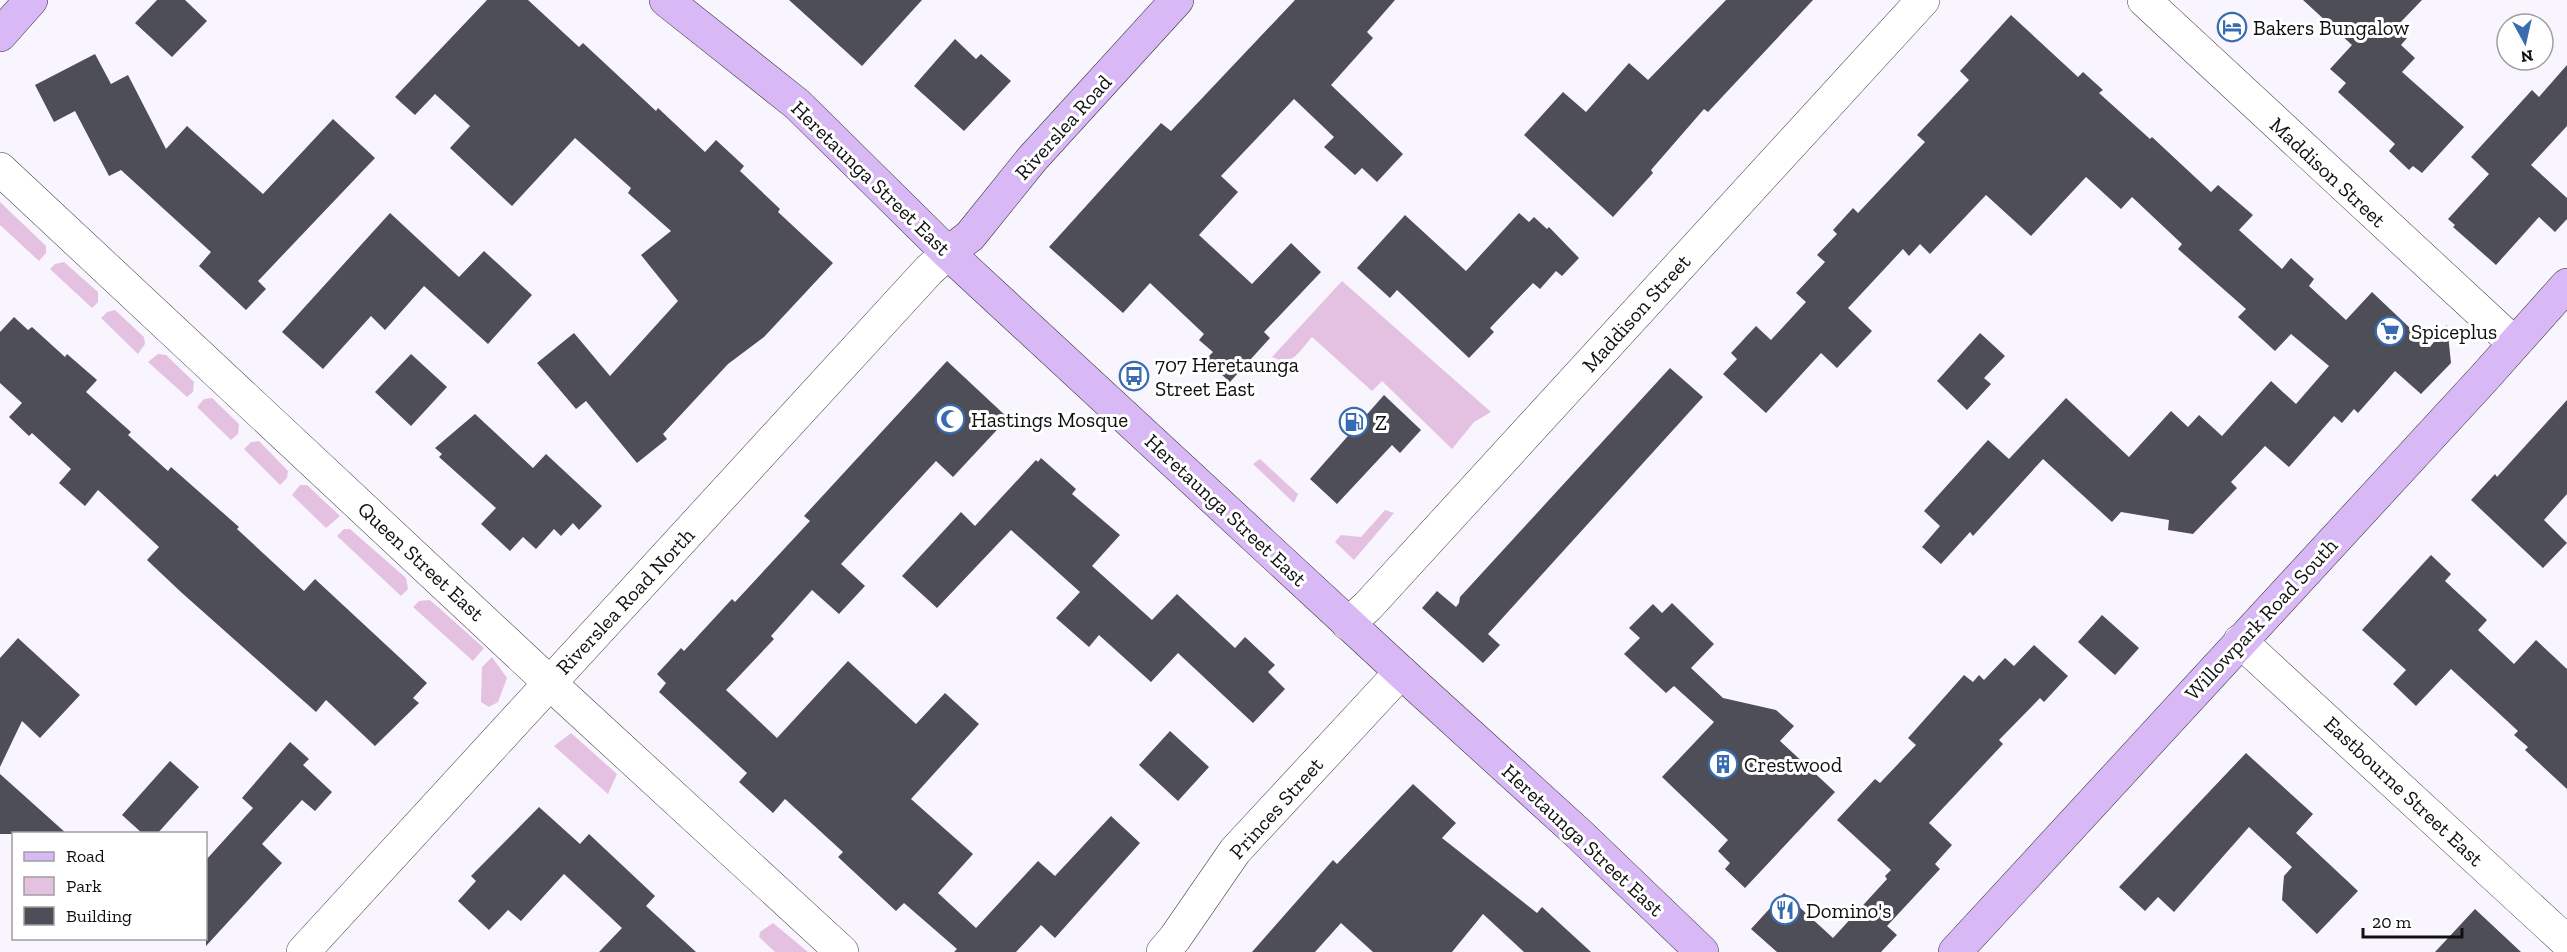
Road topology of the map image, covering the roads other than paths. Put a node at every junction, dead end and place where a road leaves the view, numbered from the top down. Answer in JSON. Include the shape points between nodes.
{"nodes":[{"id":1,"x":32,"y":0,"type":"edge"},
{"id":2,"x":666,"y":0,"type":"edge"},
{"id":3,"x":1178,"y":0,"type":"edge"},
{"id":4,"x":1923,"y":0,"type":"edge"},
{"id":5,"x":2144,"y":0,"type":"edge"},
{"id":6,"x":0,"y":35,"type":"edge"},
{"id":7,"x":0,"y":169,"type":"edge"},
{"id":8,"x":948,"y":253,"type":"junction"},
{"id":9,"x":2567,"y":285,"type":"edge"},
{"id":10,"x":2514,"y":343,"type":"junction"},
{"id":11,"x":1348,"y":624,"type":"junction"},
{"id":12,"x":2240,"y":641,"type":"junction"},
{"id":13,"x":1401,"y":672,"type":"junction"},
{"id":14,"x":550,"y":682,"type":"junction"},
{"id":15,"x":2567,"y":942,"type":"edge"},
{"id":16,"x":303,"y":952,"type":"edge"},
{"id":17,"x":842,"y":952,"type":"edge"},
{"id":18,"x":1162,"y":952,"type":"edge"},
{"id":19,"x":1702,"y":952,"type":"edge"},
{"id":20,"x":1955,"y":952,"type":"edge"}],
"edges":[{"from":1,"to":6,"type":"main road"},
{"from":2,"to":8,"type":"main road","name":"Heretaunga Street East","via":[[797,104]]},
{"from":3,"to":8,"type":"main road","name":"Riverslea Road","via":[[1032,159],[970,236]]},
{"from":4,"to":11,"type":"street","name":"Maddison Street"},
{"from":5,"to":10,"type":"street","name":"Maddison Street"},
{"from":7,"to":14,"type":"street","name":"Queen Street East"},
{"from":8,"to":11,"type":"main road","name":"Heretaunga Street East"},
{"from":8,"to":14,"type":"street","name":"Riverslea Road North"},
{"from":9,"to":10,"type":"main road","name":"Willowpark Road South"},
{"from":10,"to":12,"type":"main road","name":"Willowpark Road South"},
{"from":11,"to":13,"type":"main road","name":"Heretaunga Street East"},
{"from":12,"to":15,"type":"street","name":"Eastbourne Street East"},
{"from":12,"to":20,"type":"main road","name":"Willowpark Road South"},
{"from":13,"to":18,"type":"street","name":"Princes Street","via":[[1235,850]]},
{"from":13,"to":19,"type":"main road","name":"Heretaunga Street East"},
{"from":14,"to":16,"type":"street","name":"Riverslea Road North"},
{"from":14,"to":17,"type":"street","name":"Queen Street East"}]}
